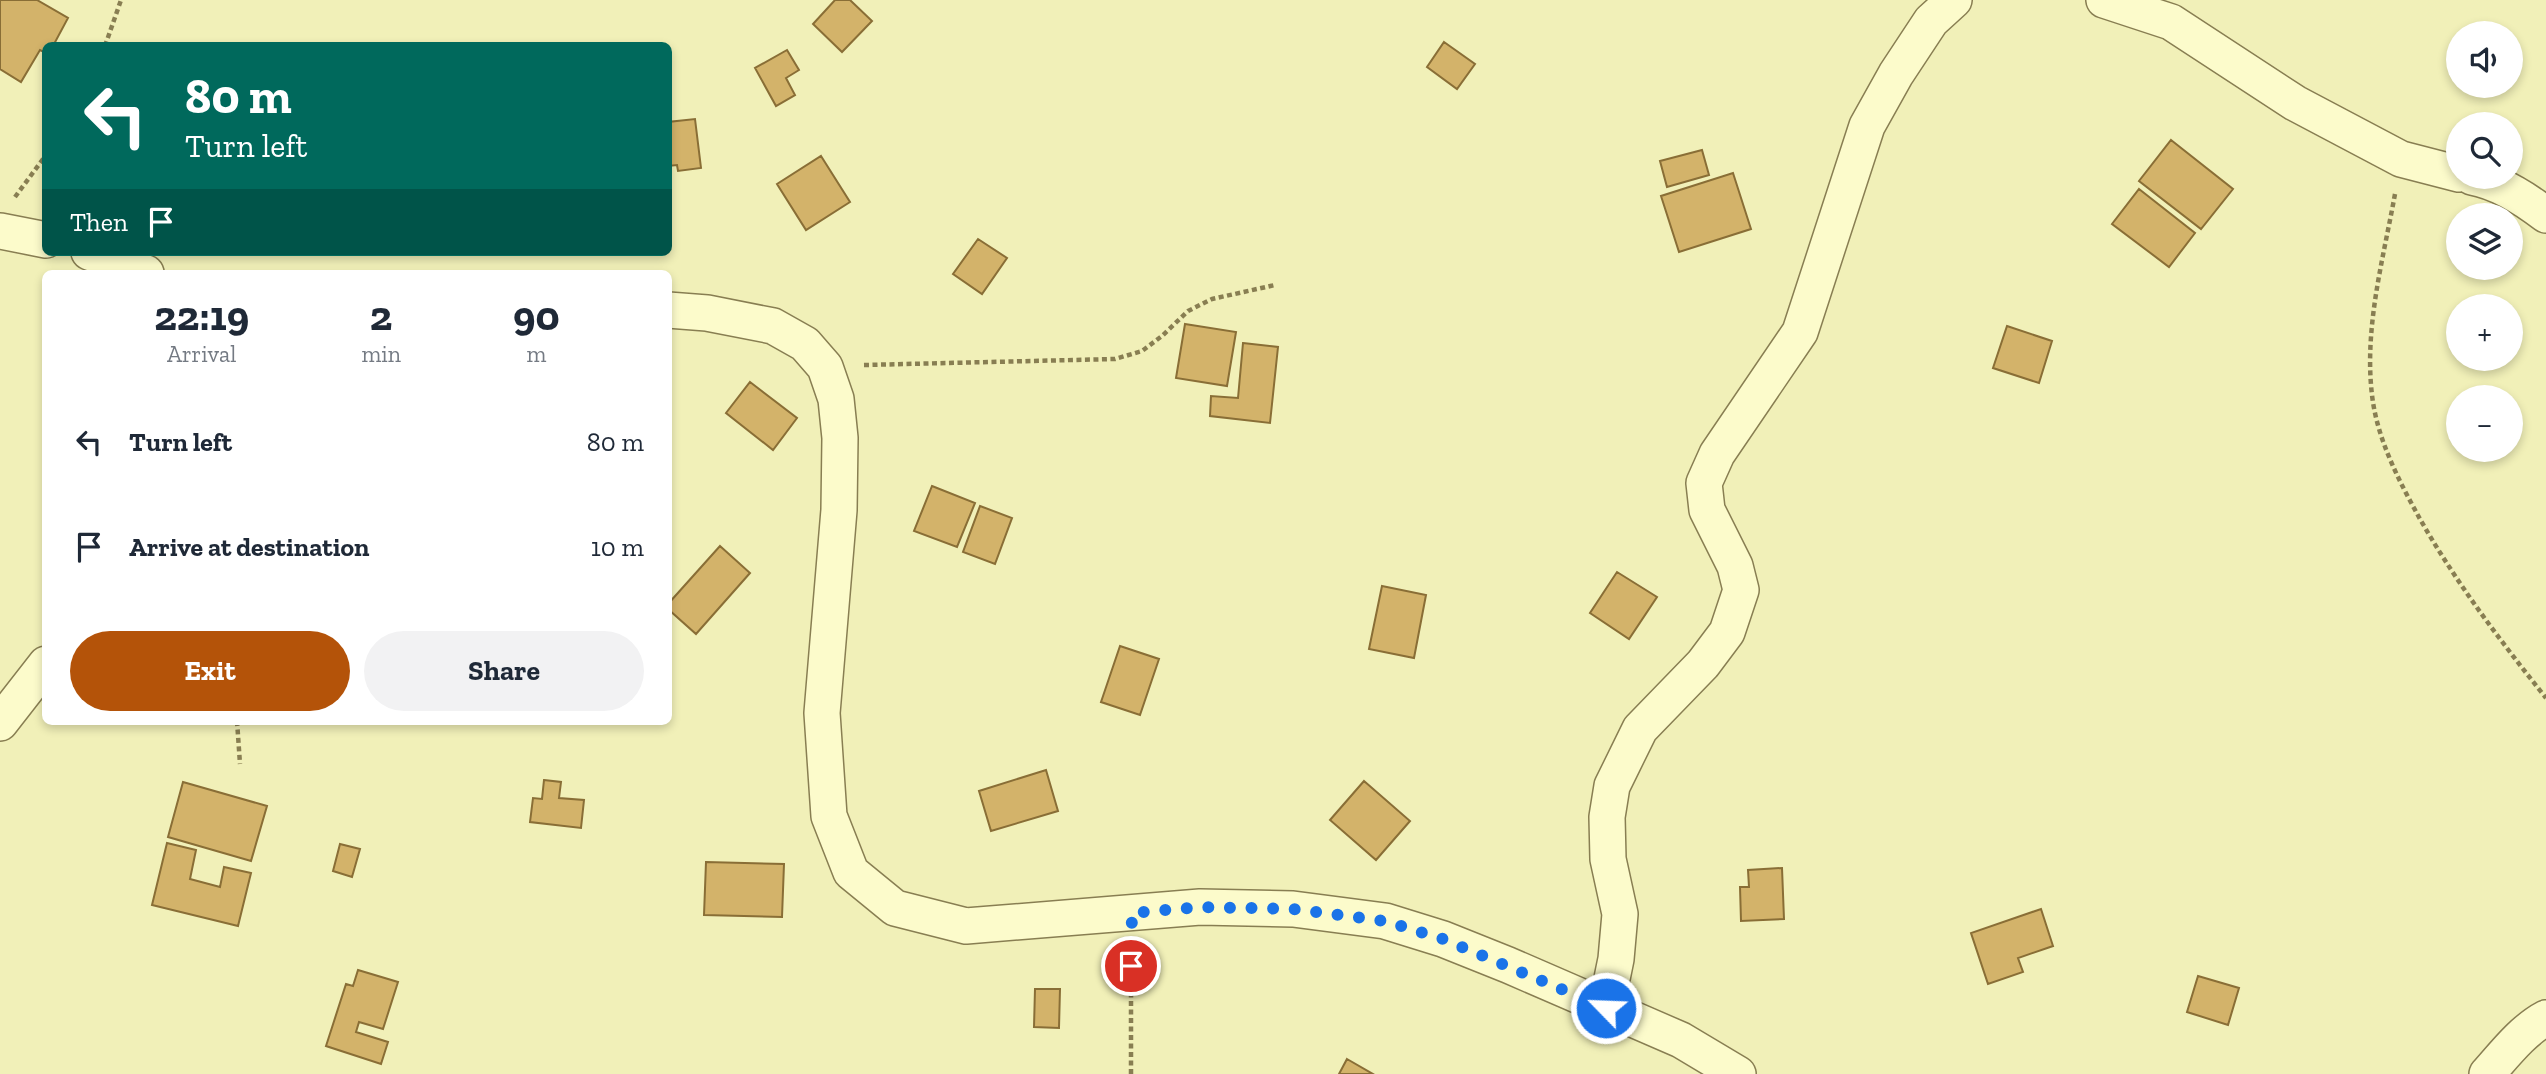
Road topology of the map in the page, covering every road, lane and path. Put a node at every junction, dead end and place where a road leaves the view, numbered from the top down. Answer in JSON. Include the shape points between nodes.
{"nodes":[{"id":1,"x":121,"y":0,"type":"edge"},
{"id":2,"x":1954,"y":0,"type":"edge"},
{"id":3,"x":2104,"y":0,"type":"edge"},
{"id":4,"x":106,"y":42,"type":"edge"},
{"id":5,"x":2401,"y":159,"type":"junction"},
{"id":6,"x":42,"y":161,"type":"edge"},
{"id":7,"x":2446,"y":171,"type":"edge"},
{"id":8,"x":2505,"y":189,"type":"edge"},
{"id":9,"x":2546,"y":215,"type":"edge"},
{"id":10,"x":4,"y":219,"type":"edge"},
{"id":11,"x":42,"y":238,"type":"edge"},
{"id":12,"x":100,"y":256,"type":"edge"},
{"id":13,"x":138,"y":270,"type":"edge"},
{"id":14,"x":1275,"y":285,"type":"dead end"},
{"id":15,"x":672,"y":310,"type":"edge"},
{"id":16,"x":825,"y":367,"type":"junction"},
{"id":17,"x":42,"y":669,"type":"edge"},
{"id":18,"x":2546,"y":698,"type":"edge"},
{"id":19,"x":0,"y":723,"type":"edge"},
{"id":20,"x":237,"y":725,"type":"edge"},
{"id":21,"x":240,"y":764,"type":"dead end"},
{"id":22,"x":1132,"y":913,"type":"junction"},
{"id":23,"x":1606,"y":1008,"type":"junction"},
{"id":24,"x":2546,"y":1018,"type":"edge"},
{"id":25,"x":1131,"y":1074,"type":"edge"},
{"id":26,"x":1738,"y":1074,"type":"edge"},
{"id":27,"x":2487,"y":1074,"type":"edge"}],
"edges":[{"from":1,"to":4,"type":"path"},
{"from":2,"to":23,"type":"street","via":[[1931,21],[1867,126],[1800,332],[1717,454],[1704,483],[1707,510],[1735,566],[1741,590],[1727,632],[1640,729],[1612,786],[1608,859],[1620,914]]},
{"from":3,"to":5,"type":"street","via":[[2171,22],[2295,103]]},
{"from":5,"to":7,"type":"street"},
{"from":5,"to":18,"type":"path","via":[[2370,351],[2372,397],[2383,442],[2438,549],[2485,621]]},
{"from":6,"to":10,"type":"path"},
{"from":8,"to":9,"type":"street"},
{"from":10,"to":11,"type":"street"},
{"from":12,"to":13,"type":"street"},
{"from":14,"to":16,"type":"path","via":[[1212,299],[1188,311],[1142,351],[1115,359]]},
{"from":15,"to":16,"type":"street","via":[[773,326],[805,344]]},
{"from":16,"to":22,"type":"street","via":[[836,399],[840,438],[839,510],[822,713],[829,816],[851,873],[895,908],[966,926]]},
{"from":17,"to":19,"type":"street"},
{"from":20,"to":21,"type":"path"},
{"from":22,"to":23,"type":"street","via":[[1200,907],[1293,909],[1385,921],[1443,939]]},
{"from":22,"to":25,"type":"path"},
{"from":23,"to":26,"type":"street","via":[[1681,1040]]},
{"from":24,"to":27,"type":"street"}]}
